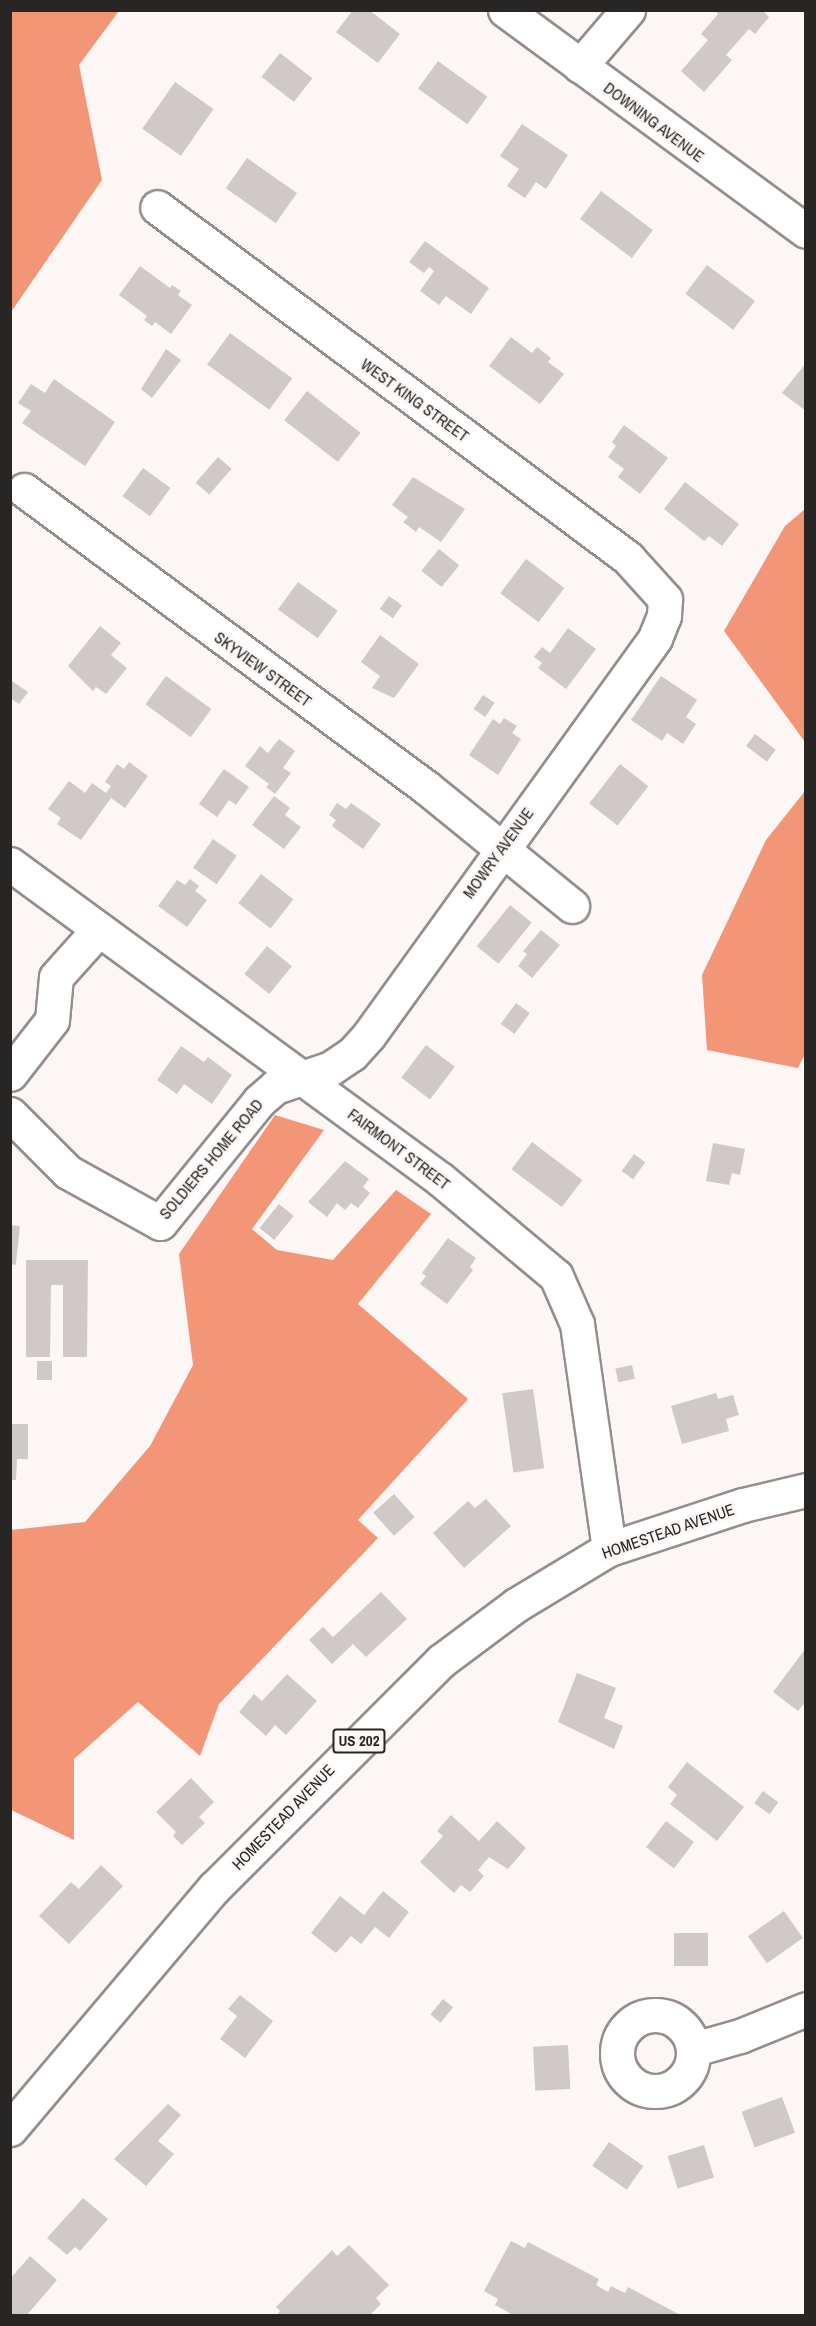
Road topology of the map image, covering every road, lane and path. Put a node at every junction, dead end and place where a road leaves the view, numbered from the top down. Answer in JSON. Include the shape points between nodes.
{"nodes":[{"id":1,"x":505,"y":10,"type":"edge"},
{"id":2,"x":628,"y":10,"type":"edge"},
{"id":3,"x":580,"y":66,"type":"junction"},
{"id":4,"x":157,"y":207,"type":"dead end"},
{"id":5,"x":806,"y":231,"type":"edge"},
{"id":6,"x":24,"y":490,"type":"dead end"},
{"id":7,"x":665,"y":600,"type":"joint"},
{"id":8,"x":502,"y":847,"type":"junction"},
{"id":9,"x":10,"y":864,"type":"edge"},
{"id":10,"x":572,"y":906,"type":"dead end"},
{"id":11,"x":99,"y":929,"type":"junction"},
{"id":12,"x":10,"y":1074,"type":"edge"},
{"id":13,"x":301,"y":1075,"type":"junction"},
{"id":14,"x":10,"y":1114,"type":"edge"},
{"id":15,"x":806,"y":1490,"type":"edge"},
{"id":16,"x":609,"y":1549,"type":"junction"},
{"id":17,"x":806,"y":2009,"type":"edge"},
{"id":18,"x":694,"y":2049,"type":"dead end"},
{"id":19,"x":10,"y":2129,"type":"edge"}],
"edges":[{"from":1,"to":3,"type":"street","name":"DOWNING AVENUE"},
{"from":2,"to":3,"type":"street"},
{"from":3,"to":5,"type":"street","name":"DOWNING AVENUE"},
{"from":4,"to":7,"type":"street","name":"WEST KING STREET","via":[[628,558],[652,580]]},
{"from":6,"to":8,"type":"street","name":"SKYVIEW STREET"},
{"from":7,"to":8,"type":"street","name":"MOWRY AVENUE","via":[[655,638]]},
{"from":8,"to":10,"type":"street","name":"SKYVIEW STREET"},
{"from":8,"to":13,"type":"street","name":"MOWRY AVENUE","via":[[369,1035],[352,1054],[331,1068]]},
{"from":9,"to":11,"type":"street","name":"FAIRMONT STREET"},
{"from":11,"to":12,"type":"street","via":[[56,977],[52,1020]]},
{"from":11,"to":13,"type":"street","name":"FAIRMONT STREET"},
{"from":13,"to":14,"type":"street","name":"SOLDIERS HOME ROAD","via":[[275,1087],[259,1101],[160,1223],[68,1172]]},
{"from":13,"to":16,"type":"street","name":"FAIRMONT STREET","via":[[440,1179],[556,1276],[577,1324]]},
{"from":15,"to":16,"type":"street","name":"HOMESTEAD AVENUE","number":"US 202","via":[[743,1505]]},
{"from":16,"to":19,"type":"street","name":"HOMESTEAD AVENUE","number":"US 202","via":[[516,1605],[441,1661],[214,1888]]},
{"from":17,"to":18,"type":"street","via":[[740,2036]]}]}
